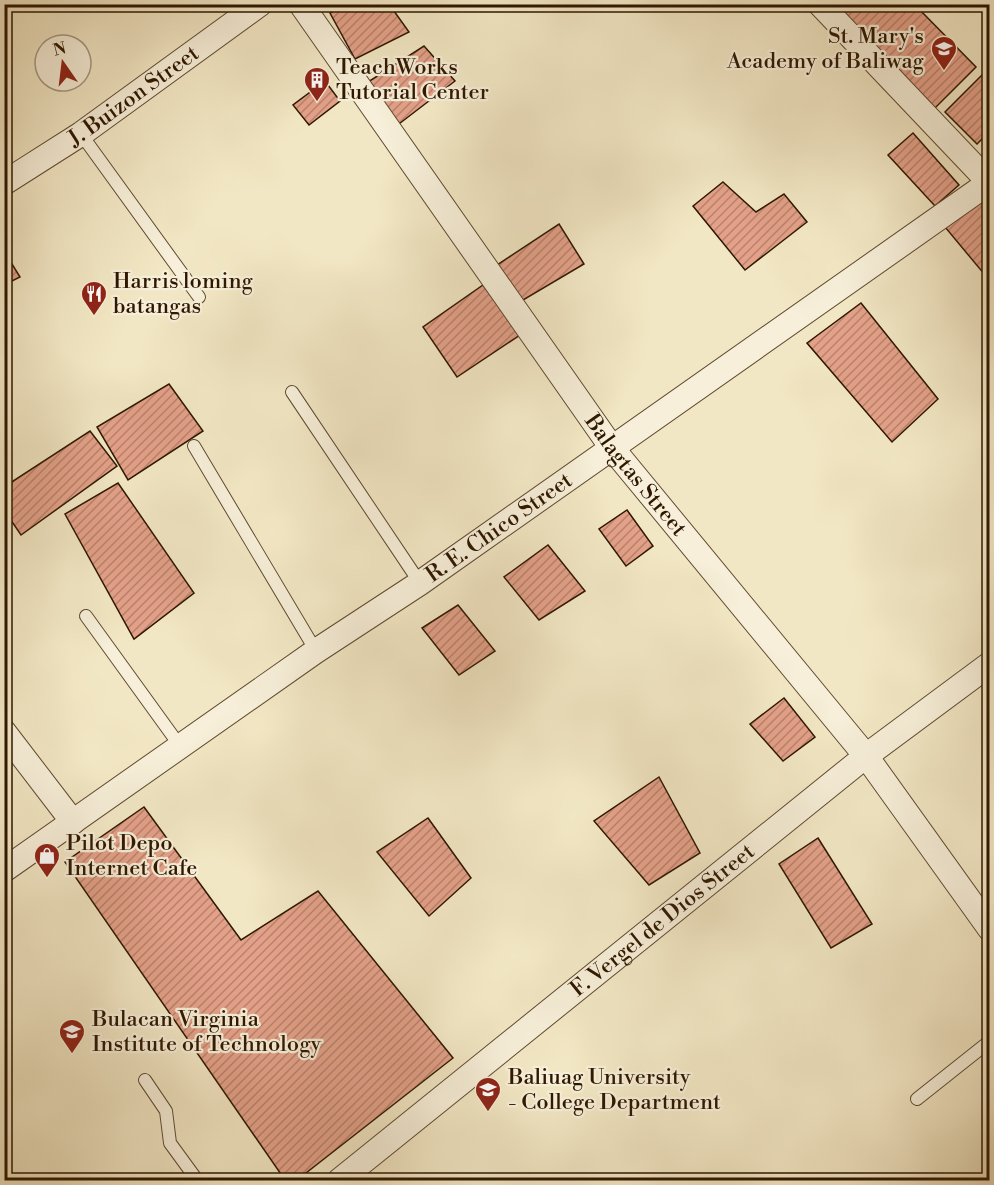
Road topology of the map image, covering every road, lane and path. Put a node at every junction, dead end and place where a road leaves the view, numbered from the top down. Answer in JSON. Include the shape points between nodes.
{"nodes":[{"id":1,"x":260,"y":4,"type":"edge"},
{"id":2,"x":301,"y":4,"type":"edge"},
{"id":3,"x":820,"y":4,"type":"edge"},
{"id":4,"x":81,"y":134,"type":"junction"},
{"id":5,"x":989,"y":182,"type":"edge"},
{"id":6,"x":4,"y":183,"type":"edge"},
{"id":7,"x":199,"y":297,"type":"dead end"},
{"id":8,"x":292,"y":392,"type":"dead end"},
{"id":9,"x":194,"y":446,"type":"dead end"},
{"id":10,"x":612,"y":448,"type":"junction"},
{"id":11,"x":420,"y":583,"type":"junction"},
{"id":12,"x":86,"y":616,"type":"dead end"},
{"id":13,"x":316,"y":651,"type":"junction"},
{"id":14,"x":990,"y":664,"type":"edge"},
{"id":15,"x":4,"y":732,"type":"edge"},
{"id":16,"x":180,"y":746,"type":"junction"},
{"id":17,"x":866,"y":756,"type":"junction"},
{"id":18,"x":73,"y":822,"type":"junction"},
{"id":19,"x":4,"y":870,"type":"edge"},
{"id":20,"x":990,"y":928,"type":"edge"},
{"id":21,"x":990,"y":1041,"type":"edge"},
{"id":22,"x":145,"y":1080,"type":"dead end"},
{"id":23,"x":917,"y":1099,"type":"dead end"},
{"id":24,"x":197,"y":1180,"type":"edge"},
{"id":25,"x":340,"y":1180,"type":"edge"}],
"edges":[{"from":1,"to":4,"type":"street","name":"J. Buizon Street"},
{"from":2,"to":10,"type":"street","name":"Balagtas Street"},
{"from":3,"to":5,"type":"street"},
{"from":4,"to":6,"type":"street","name":"J. Buizon Street"},
{"from":4,"to":7,"type":"lane"},
{"from":5,"to":10,"type":"street","name":"R. E. Chico Street"},
{"from":8,"to":11,"type":"lane"},
{"from":9,"to":13,"type":"lane"},
{"from":10,"to":11,"type":"street","name":"R. E. Chico Street"},
{"from":10,"to":17,"type":"street","name":"Balagtas Street"},
{"from":11,"to":13,"type":"street","name":"R. E. Chico Street"},
{"from":12,"to":16,"type":"lane"},
{"from":13,"to":16,"type":"street","name":"R. E. Chico Street"},
{"from":14,"to":17,"type":"street","name":"F. Vergel de Dios Street"},
{"from":15,"to":18,"type":"street"},
{"from":16,"to":18,"type":"street","name":"R. E. Chico Street"},
{"from":17,"to":20,"type":"street","name":"Balagtas Street"},
{"from":17,"to":25,"type":"street","name":"F. Vergel de Dios Street"},
{"from":18,"to":19,"type":"street","name":"R. E. Chico Street"},
{"from":21,"to":23,"type":"lane"},
{"from":22,"to":24,"type":"lane","via":[[166,1111],[170,1143]]}]}
